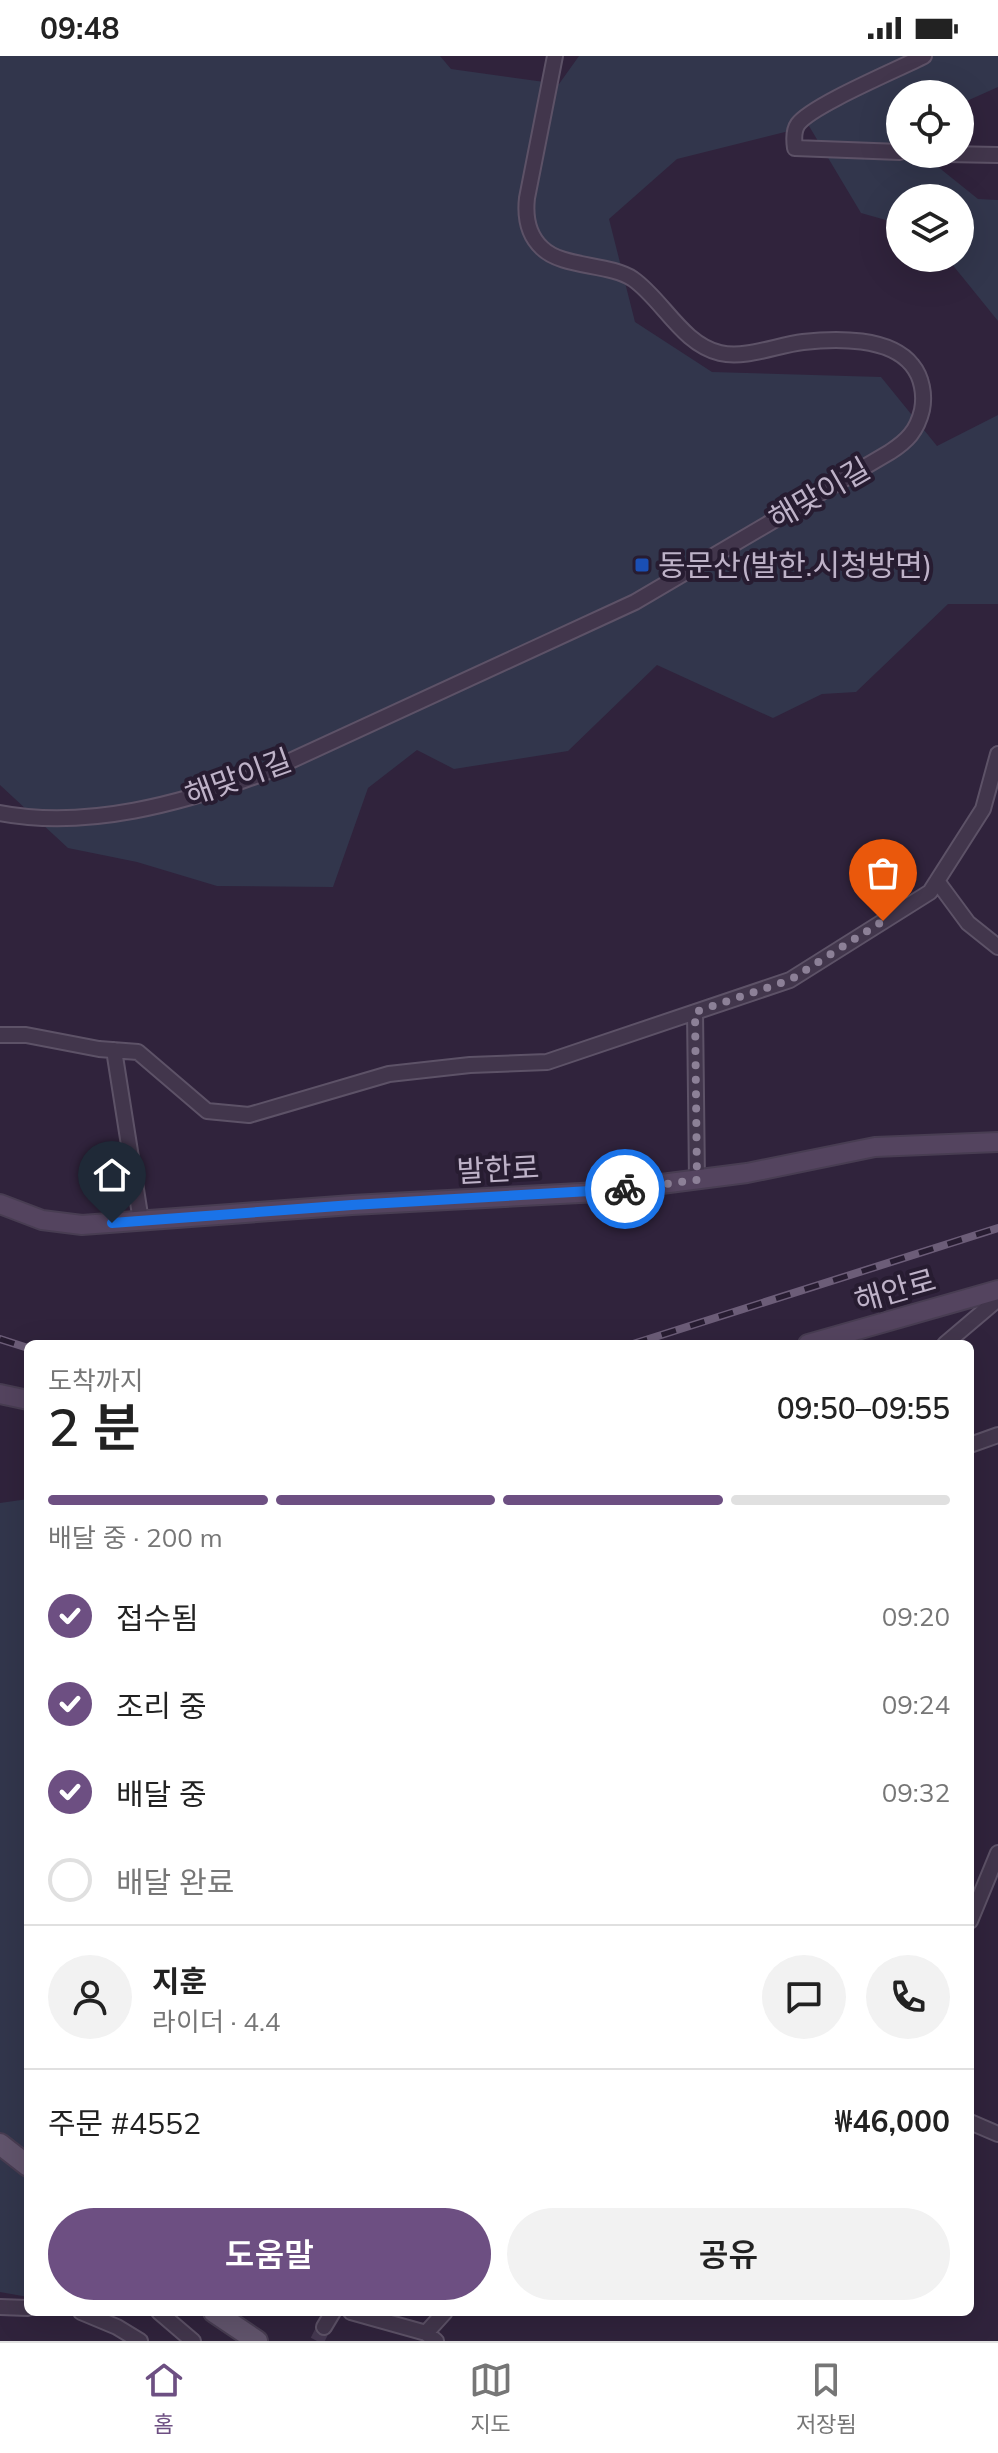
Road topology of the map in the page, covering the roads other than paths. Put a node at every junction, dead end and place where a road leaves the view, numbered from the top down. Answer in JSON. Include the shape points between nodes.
{"nodes":[{"id":1,"x":555,"y":56,"type":"edge"},
{"id":2,"x":924,"y":56,"type":"edge"},
{"id":3,"x":886,"y":151,"type":"edge"},
{"id":4,"x":974,"y":155,"type":"edge"},
{"id":5,"x":998,"y":155,"type":"edge"},
{"id":6,"x":998,"y":754,"type":"edge"},
{"id":7,"x":0,"y":813,"type":"edge"},
{"id":8,"x":937,"y":881,"type":"junction"},
{"id":9,"x":998,"y":947,"type":"edge"},
{"id":10,"x":695,"y":1012,"type":"junction"},
{"id":11,"x":0,"y":1035,"type":"edge"},
{"id":12,"x":114,"y":1050,"type":"junction"},
{"id":13,"x":998,"y":1142,"type":"edge"},
{"id":14,"x":697,"y":1180,"type":"junction"},
{"id":15,"x":0,"y":1204,"type":"edge"},
{"id":16,"x":141,"y":1221,"type":"junction"},
{"id":17,"x":998,"y":1290,"type":"edge"},
{"id":18,"x":998,"y":1299,"type":"edge"},
{"id":19,"x":822,"y":1340,"type":"edge"},
{"id":20,"x":950,"y":1340,"type":"edge"},
{"id":21,"x":0,"y":1394,"type":"edge"},
{"id":22,"x":24,"y":1399,"type":"edge"},
{"id":23,"x":998,"y":1435,"type":"edge"},
{"id":24,"x":974,"y":1444,"type":"edge"},
{"id":25,"x":998,"y":1853,"type":"edge"},
{"id":26,"x":974,"y":1911,"type":"edge"},
{"id":27,"x":974,"y":2124,"type":"edge"},
{"id":28,"x":998,"y":2134,"type":"edge"},
{"id":29,"x":3,"y":2146,"type":"edge"},
{"id":30,"x":24,"y":2163,"type":"edge"},
{"id":31,"x":24,"y":2170,"type":"edge"},
{"id":32,"x":0,"y":2307,"type":"edge"},
{"id":33,"x":24,"y":2308,"type":"edge"},
{"id":34,"x":91,"y":2316,"type":"edge"},
{"id":35,"x":164,"y":2316,"type":"edge"},
{"id":36,"x":220,"y":2316,"type":"edge"},
{"id":37,"x":331,"y":2316,"type":"edge"},
{"id":38,"x":364,"y":2316,"type":"edge"},
{"id":39,"x":443,"y":2316,"type":"edge"},
{"id":40,"x":324,"y":2327,"type":"tunnel mouth"},
{"id":41,"x":431,"y":2337,"type":"edge"},
{"id":42,"x":140,"y":2341,"type":"edge"},
{"id":43,"x":193,"y":2341,"type":"edge"},
{"id":44,"x":257,"y":2341,"type":"edge"}],
"edges":[{"from":1,"to":7,"type":"street","name":"해맞이길","via":[[525,216],[541,248],[630,277],[687,333],[719,352],[805,342],[889,347],[910,361],[918,374],[924,400],[915,430],[890,452],[635,602],[264,773],[135,810],[64,818]]},
{"from":2,"to":3,"type":"street","via":[[820,108],[797,125],[794,136],[795,148]]},
{"from":4,"to":5,"type":"street"},
{"from":6,"to":8,"type":"street","via":[[983,809]]},
{"from":8,"to":9,"type":"street","via":[[968,923]]},
{"from":8,"to":10,"type":"street","via":[[930,892],[790,980]]},
{"from":10,"to":12,"type":"street","via":[[547,1062],[389,1074],[249,1115],[207,1111],[138,1052]]},
{"from":10,"to":14,"type":"street"},
{"from":11,"to":12,"type":"street"},
{"from":12,"to":16,"type":"street"},
{"from":13,"to":14,"type":"street","name":"발한로","via":[[875,1147]]},
{"from":14,"to":16,"type":"street","name":"발한로","via":[[599,1192]]},
{"from":15,"to":16,"type":"street","name":"발한로","via":[[42,1220],[82,1225]]},
{"from":17,"to":19,"type":"street","name":"해안로"},
{"from":18,"to":20,"type":"street"},
{"from":21,"to":22,"type":"street"},
{"from":23,"to":24,"type":"street"},
{"from":25,"to":26,"type":"street"},
{"from":27,"to":28,"type":"street"},
{"from":29,"to":30,"type":"main road"},
{"from":29,"to":31,"type":"street"},
{"from":32,"to":33,"type":"street"},
{"from":34,"to":42,"type":"street"},
{"from":35,"to":43,"type":"street"},
{"from":36,"to":44,"type":"main road"},
{"from":37,"to":40,"type":"street"},
{"from":38,"to":41,"type":"street"},
{"from":39,"to":41,"type":"street"}]}
